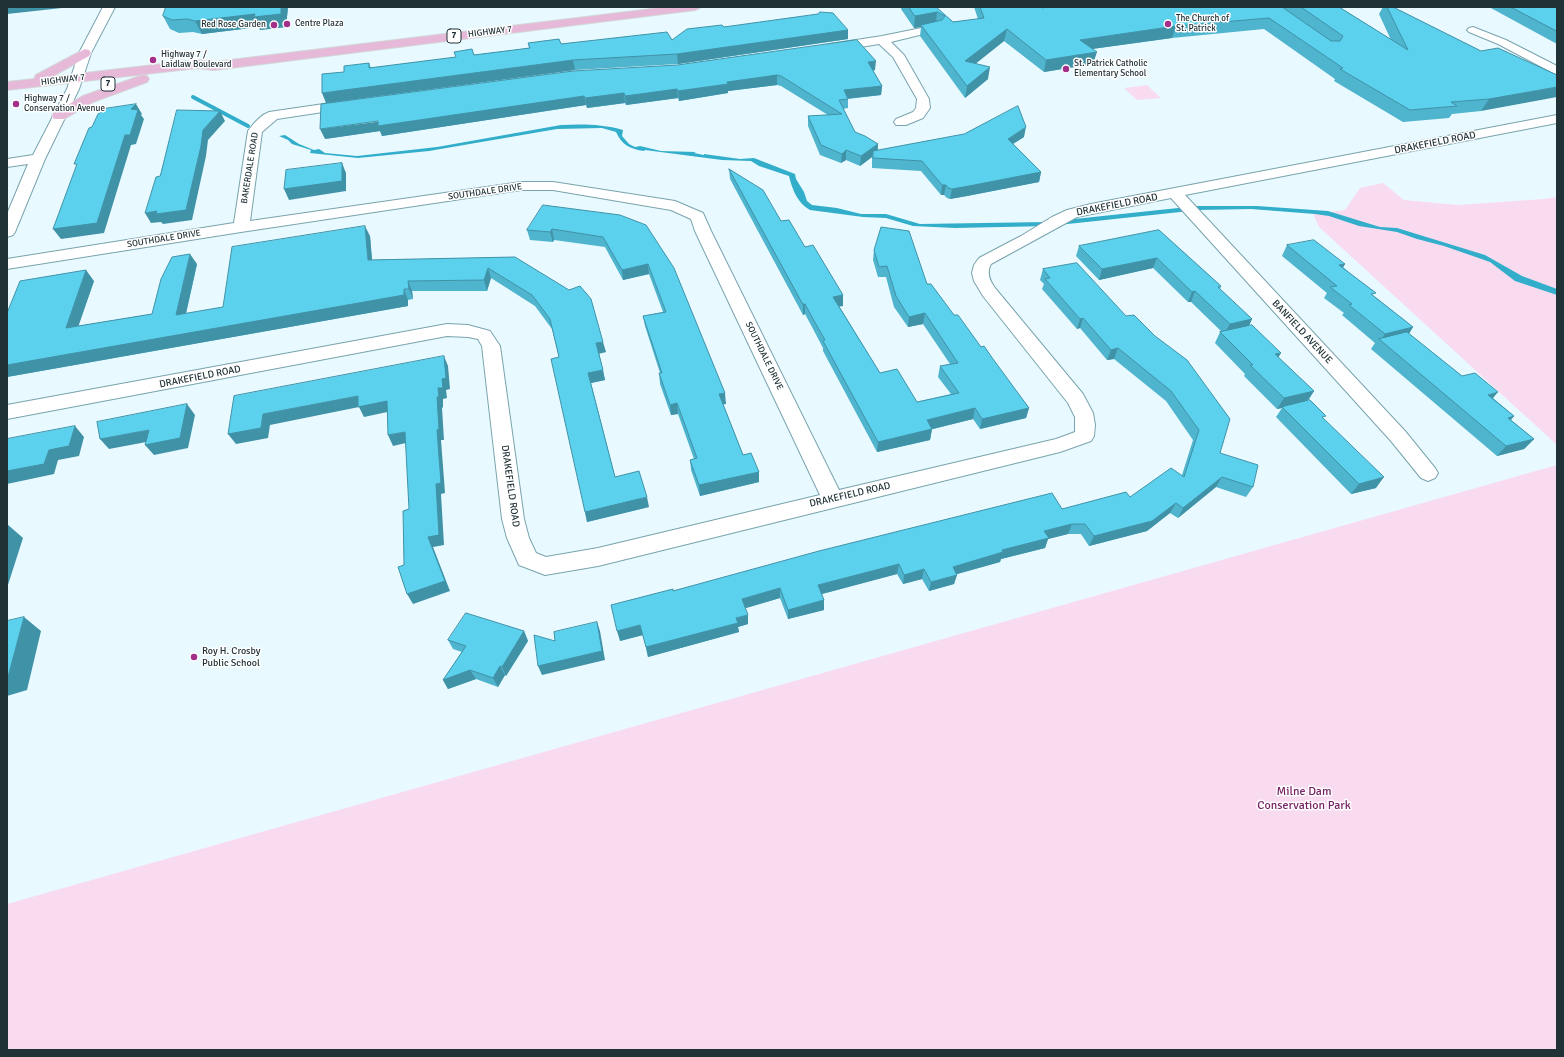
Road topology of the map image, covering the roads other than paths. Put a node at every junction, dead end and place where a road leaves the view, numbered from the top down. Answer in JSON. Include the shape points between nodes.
{"nodes":[{"id":1,"x":110,"y":7,"type":"edge"},
{"id":2,"x":695,"y":7,"type":"edge"},
{"id":3,"x":936,"y":28,"type":"edge"},
{"id":4,"x":1472,"y":30,"type":"dead end"},
{"id":5,"x":882,"y":40,"type":"junction"},
{"id":6,"x":821,"y":50,"type":"edge"},
{"id":7,"x":84,"y":53,"type":"junction"},
{"id":8,"x":214,"y":66,"type":"junction"},
{"id":9,"x":1557,"y":71,"type":"edge"},
{"id":10,"x":143,"y":80,"type":"junction"},
{"id":11,"x":26,"y":84,"type":"junction"},
{"id":12,"x":75,"y":84,"type":"junction"},
{"id":13,"x":7,"y":86,"type":"edge"},
{"id":14,"x":7,"y":96,"type":"edge"},
{"id":15,"x":366,"y":102,"type":"edge"},
{"id":16,"x":59,"y":116,"type":"junction"},
{"id":17,"x":1557,"y":119,"type":"edge"},
{"id":18,"x":901,"y":122,"type":"dead end"},
{"id":19,"x":38,"y":159,"type":"junction"},
{"id":20,"x":7,"y":163,"type":"edge"},
{"id":21,"x":1175,"y":193,"type":"junction"},
{"id":22,"x":241,"y":227,"type":"junction"},
{"id":23,"x":7,"y":232,"type":"edge"},
{"id":24,"x":7,"y":264,"type":"edge"},
{"id":25,"x":7,"y":412,"type":"edge"},
{"id":26,"x":1428,"y":473,"type":"dead end"},
{"id":27,"x":833,"y":499,"type":"junction"}],
"edges":[{"from":1,"to":7,"type":"street"},
{"from":2,"to":8,"type":"main road","name":"HIGHWAY 7","number":"7"},
{"from":3,"to":5,"type":"street"},
{"from":4,"to":9,"type":"street","via":[[1502,42]]},
{"from":5,"to":6,"type":"street"},
{"from":5,"to":18,"type":"street","via":[[898,55],[924,99],[923,108],[918,115]]},
{"from":7,"to":11,"type":"main road"},
{"from":7,"to":12,"type":"street"},
{"from":8,"to":10,"type":"main road","name":"HIGHWAY 7","number":"7","via":[[197,72]]},
{"from":8,"to":12,"type":"main road","name":"HIGHWAY 7","number":"7","via":[[197,64]]},
{"from":10,"to":12,"type":"main road","name":"HIGHWAY 7","number":"7"},
{"from":10,"to":16,"type":"main road","via":[[88,99]]},
{"from":11,"to":12,"type":"main road","name":"HIGHWAY 7","number":"7"},
{"from":11,"to":13,"type":"main road","name":"HIGHWAY 7","number":"7"},
{"from":12,"to":14,"type":"main road","name":"HIGHWAY 7","number":"7"},
{"from":12,"to":16,"type":"street"},
{"from":15,"to":22,"type":"street","name":"BAKERDALE ROAD","via":[[274,115],[261,123],[255,131]]},
{"from":16,"to":19,"type":"street"},
{"from":17,"to":21,"type":"street","name":"DRAKEFIELD ROAD"},
{"from":19,"to":20,"type":"street"},
{"from":19,"to":23,"type":"street"},
{"from":21,"to":26,"type":"street","name":"BANFIELD AVENUE","via":[[1398,436]]},
{"from":21,"to":27,"type":"street","name":"DRAKEFIELD ROAD","via":[[1072,213],[981,266],[981,280],[989,292],[1076,398],[1087,425],[1084,436],[1060,445]]},
{"from":22,"to":24,"type":"street","name":"SOUTHDALE DRIVE"},
{"from":22,"to":27,"type":"street","name":"SOUTHDALE DRIVE","via":[[521,186],[553,186],[675,206],[698,216]]},
{"from":25,"to":27,"type":"street","name":"DRAKEFIELD ROAD","via":[[440,332],[468,331],[484,335],[491,346],[513,518],[527,559],[540,565],[555,565],[598,557]]}]}
